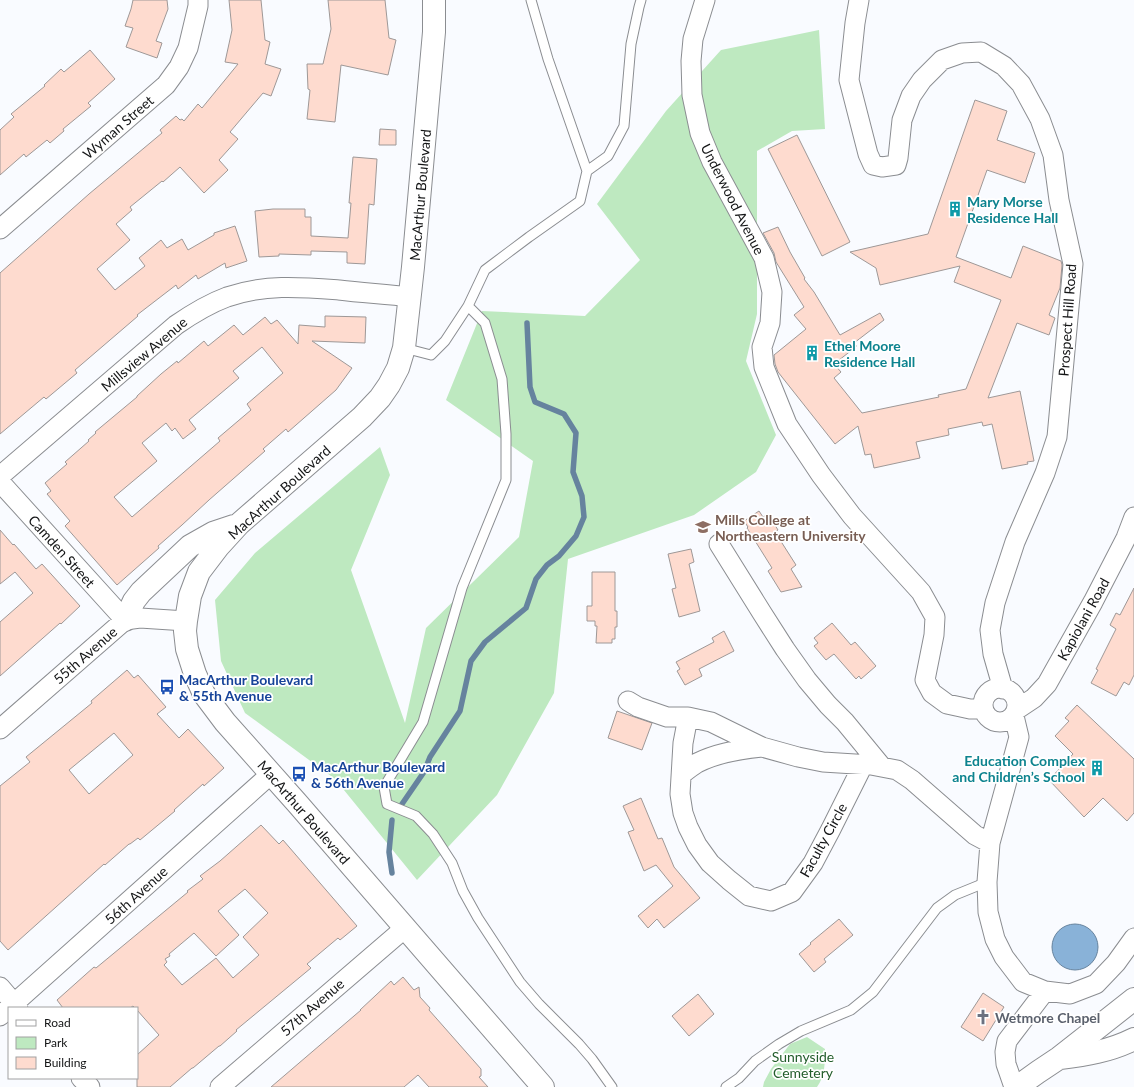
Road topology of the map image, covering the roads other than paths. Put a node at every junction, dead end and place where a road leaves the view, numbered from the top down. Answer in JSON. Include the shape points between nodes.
{"nodes":[{"id":1,"x":198,"y":0,"type":"edge"},
{"id":2,"x":434,"y":0,"type":"edge"},
{"id":3,"x":531,"y":0,"type":"edge"},
{"id":4,"x":641,"y":0,"type":"edge"},
{"id":5,"x":705,"y":0,"type":"edge"},
{"id":6,"x":859,"y":0,"type":"edge"},
{"id":7,"x":587,"y":171,"type":"junction"},
{"id":8,"x":0,"y":229,"type":"edge"},
{"id":9,"x":410,"y":297,"type":"junction"},
{"id":10,"x":468,"y":306,"type":"junction"},
{"id":11,"x":404,"y":348,"type":"junction"},
{"id":12,"x":0,"y":476,"type":"edge"},
{"id":13,"x":0,"y":482,"type":"edge"},
{"id":14,"x":1134,"y":517,"type":"edge"},
{"id":15,"x":239,"y":524,"type":"junction"},
{"id":16,"x":719,"y":544,"type":"dead end"},
{"id":17,"x":125,"y":620,"type":"junction"},
{"id":18,"x":186,"y":621,"type":"junction"},
{"id":19,"x":1003,"y":689,"type":"junction"},
{"id":20,"x":628,"y":701,"type":"dead end"},
{"id":21,"x":983,"y":709,"type":"junction"},
{"id":22,"x":1015,"y":713,"type":"junction"},
{"id":23,"x":688,"y":717,"type":"junction"},
{"id":24,"x":0,"y":729,"type":"edge"},
{"id":25,"x":762,"y":747,"type":"junction"},
{"id":26,"x":863,"y":765,"type":"junction"},
{"id":27,"x":882,"y":767,"type":"junction"},
{"id":28,"x":271,"y":774,"type":"junction"},
{"id":29,"x":682,"y":774,"type":"junction"},
{"id":30,"x":990,"y":843,"type":"junction"},
{"id":31,"x":987,"y":882,"type":"junction"},
{"id":32,"x":405,"y":928,"type":"junction"},
{"id":33,"x":1134,"y":938,"type":"edge"},
{"id":34,"x":0,"y":987,"type":"edge"},
{"id":35,"x":1045,"y":991,"type":"junction"},
{"id":36,"x":1134,"y":999,"type":"edge"},
{"id":37,"x":16,"y":1006,"type":"edge"},
{"id":38,"x":1134,"y":1024,"type":"edge"},
{"id":39,"x":1099,"y":1027,"type":"junction"},
{"id":40,"x":1134,"y":1039,"type":"edge"},
{"id":41,"x":1059,"y":1058,"type":"junction"},
{"id":42,"x":83,"y":1079,"type":"edge"},
{"id":43,"x":537,"y":1085,"type":"edge"},
{"id":44,"x":90,"y":1087,"type":"edge"},
{"id":45,"x":220,"y":1087,"type":"edge"},
{"id":46,"x":612,"y":1087,"type":"edge"},
{"id":47,"x":726,"y":1087,"type":"edge"},
{"id":48,"x":1016,"y":1087,"type":"edge"}],
"edges":[{"from":1,"to":8,"type":"street","name":"Wyman Street","via":[[188,48],[166,85]]},
{"from":2,"to":9,"type":"main road","name":"MacArthur Boulevard","via":[[434,32]]},
{"from":3,"to":7,"type":"lane","via":[[548,59]]},
{"from":4,"to":7,"type":"lane","via":[[631,44],[624,126],[608,156]]},
{"from":5,"to":21,"type":"street","name":"Underwood Avenue","via":[[693,39],[692,96],[700,133],[712,162],[764,258],[772,292],[770,323],[762,347],[764,367],[787,424],[821,475],[852,516],[921,592],[935,617],[925,680],[932,692],[946,704]]},
{"from":6,"to":19,"type":"street","name":"Prospect Hill Road","via":[[849,80],[873,165],[882,167],[896,164],[902,120],[911,96],[922,80],[942,60],[962,53],[981,52],[1004,66],[1021,84],[1040,119],[1053,155],[1073,264],[1057,437],[1045,473],[1015,542],[995,603],[990,630],[992,654]]},
{"from":7,"to":10,"type":"lane","via":[[580,201],[485,270]]},
{"from":9,"to":11,"type":"main road","name":"MacArthur Boulevard"},
{"from":9,"to":12,"type":"street","name":"Millsview Avenue","via":[[285,287],[260,289],[227,297],[198,310],[176,325]]},
{"from":10,"to":11,"type":"lane","via":[[445,341],[431,355]]},
{"from":10,"to":46,"type":"lane","via":[[485,323],[502,380],[506,480],[462,588],[423,722],[384,787],[387,804],[416,816],[434,834],[452,863],[463,891],[478,918],[520,982],[579,1044]]},
{"from":11,"to":15,"type":"main road","name":"MacArthur Boulevard","via":[[398,368],[380,398],[343,434]]},
{"from":13,"to":17,"type":"street","name":"Camden Street"},
{"from":14,"to":22,"type":"street","name":"Kapiolani Road","via":[[1093,602],[1047,684]]},
{"from":15,"to":17,"type":"main road","via":[[214,533],[190,546],[141,592]]},
{"from":15,"to":18,"type":"main road","name":"MacArthur Boulevard","via":[[199,572],[190,596]]},
{"from":16,"to":27,"type":"street","via":[[807,680]]},
{"from":17,"to":18,"type":"street","name":"55th Avenue","via":[[140,618]]},
{"from":17,"to":24,"type":"street","name":"55th Avenue"},
{"from":18,"to":28,"type":"main road","name":"MacArthur Boulevard","via":[[187,649],[204,694]]},
{"from":19,"to":21,"type":"street","via":[[987,693],[982,704]]},
{"from":19,"to":22,"type":"street","via":[[1011,693],[1016,701]]},
{"from":20,"to":23,"type":"street","via":[[667,717]]},
{"from":21,"to":22,"type":"street","via":[[988,718],[999,723],[1010,719]]},
{"from":22,"to":30,"type":"street","via":[[1019,737]]},
{"from":23,"to":25,"type":"street","via":[[711,722]]},
{"from":23,"to":29,"type":"street","name":"Faculty Circle","via":[[683,743]]},
{"from":25,"to":26,"type":"street","via":[[823,762]]},
{"from":25,"to":29,"type":"street","via":[[738,749],[717,755],[697,763]]},
{"from":26,"to":27,"type":"street"},
{"from":26,"to":29,"type":"street","name":"Faculty Circle","via":[[813,863],[792,892],[771,901],[749,896],[710,863],[697,845],[683,813],[680,794]]},
{"from":27,"to":30,"type":"street","via":[[897,770],[912,780],[974,835]]},
{"from":28,"to":32,"type":"main road","name":"MacArthur Boulevard"},
{"from":28,"to":37,"type":"street","name":"56th Avenue"},
{"from":30,"to":31,"type":"street"},
{"from":31,"to":35,"type":"street","via":[[988,912],[995,939],[1004,957],[1023,982]]},
{"from":31,"to":47,"type":"lane","via":[[955,895],[938,908],[873,992],[851,1010],[801,1031],[779,1044],[754,1061],[739,1078]]},
{"from":32,"to":43,"type":"main road","name":"MacArthur Boulevard"},
{"from":32,"to":45,"type":"street","name":"57th Avenue"},
{"from":33,"to":35,"type":"street","via":[[1116,963],[1096,984],[1070,994]]},
{"from":34,"to":37,"type":"street"},
{"from":35,"to":48,"type":"street","via":[[1008,1040],[1006,1064]]},
{"from":36,"to":39,"type":"main road"},
{"from":38,"to":39,"type":"main road"},
{"from":39,"to":41,"type":"main road"},
{"from":40,"to":41,"type":"main road","via":[[1092,1054]]},
{"from":41,"to":48,"type":"main road"},
{"from":42,"to":44,"type":"street"}]}
